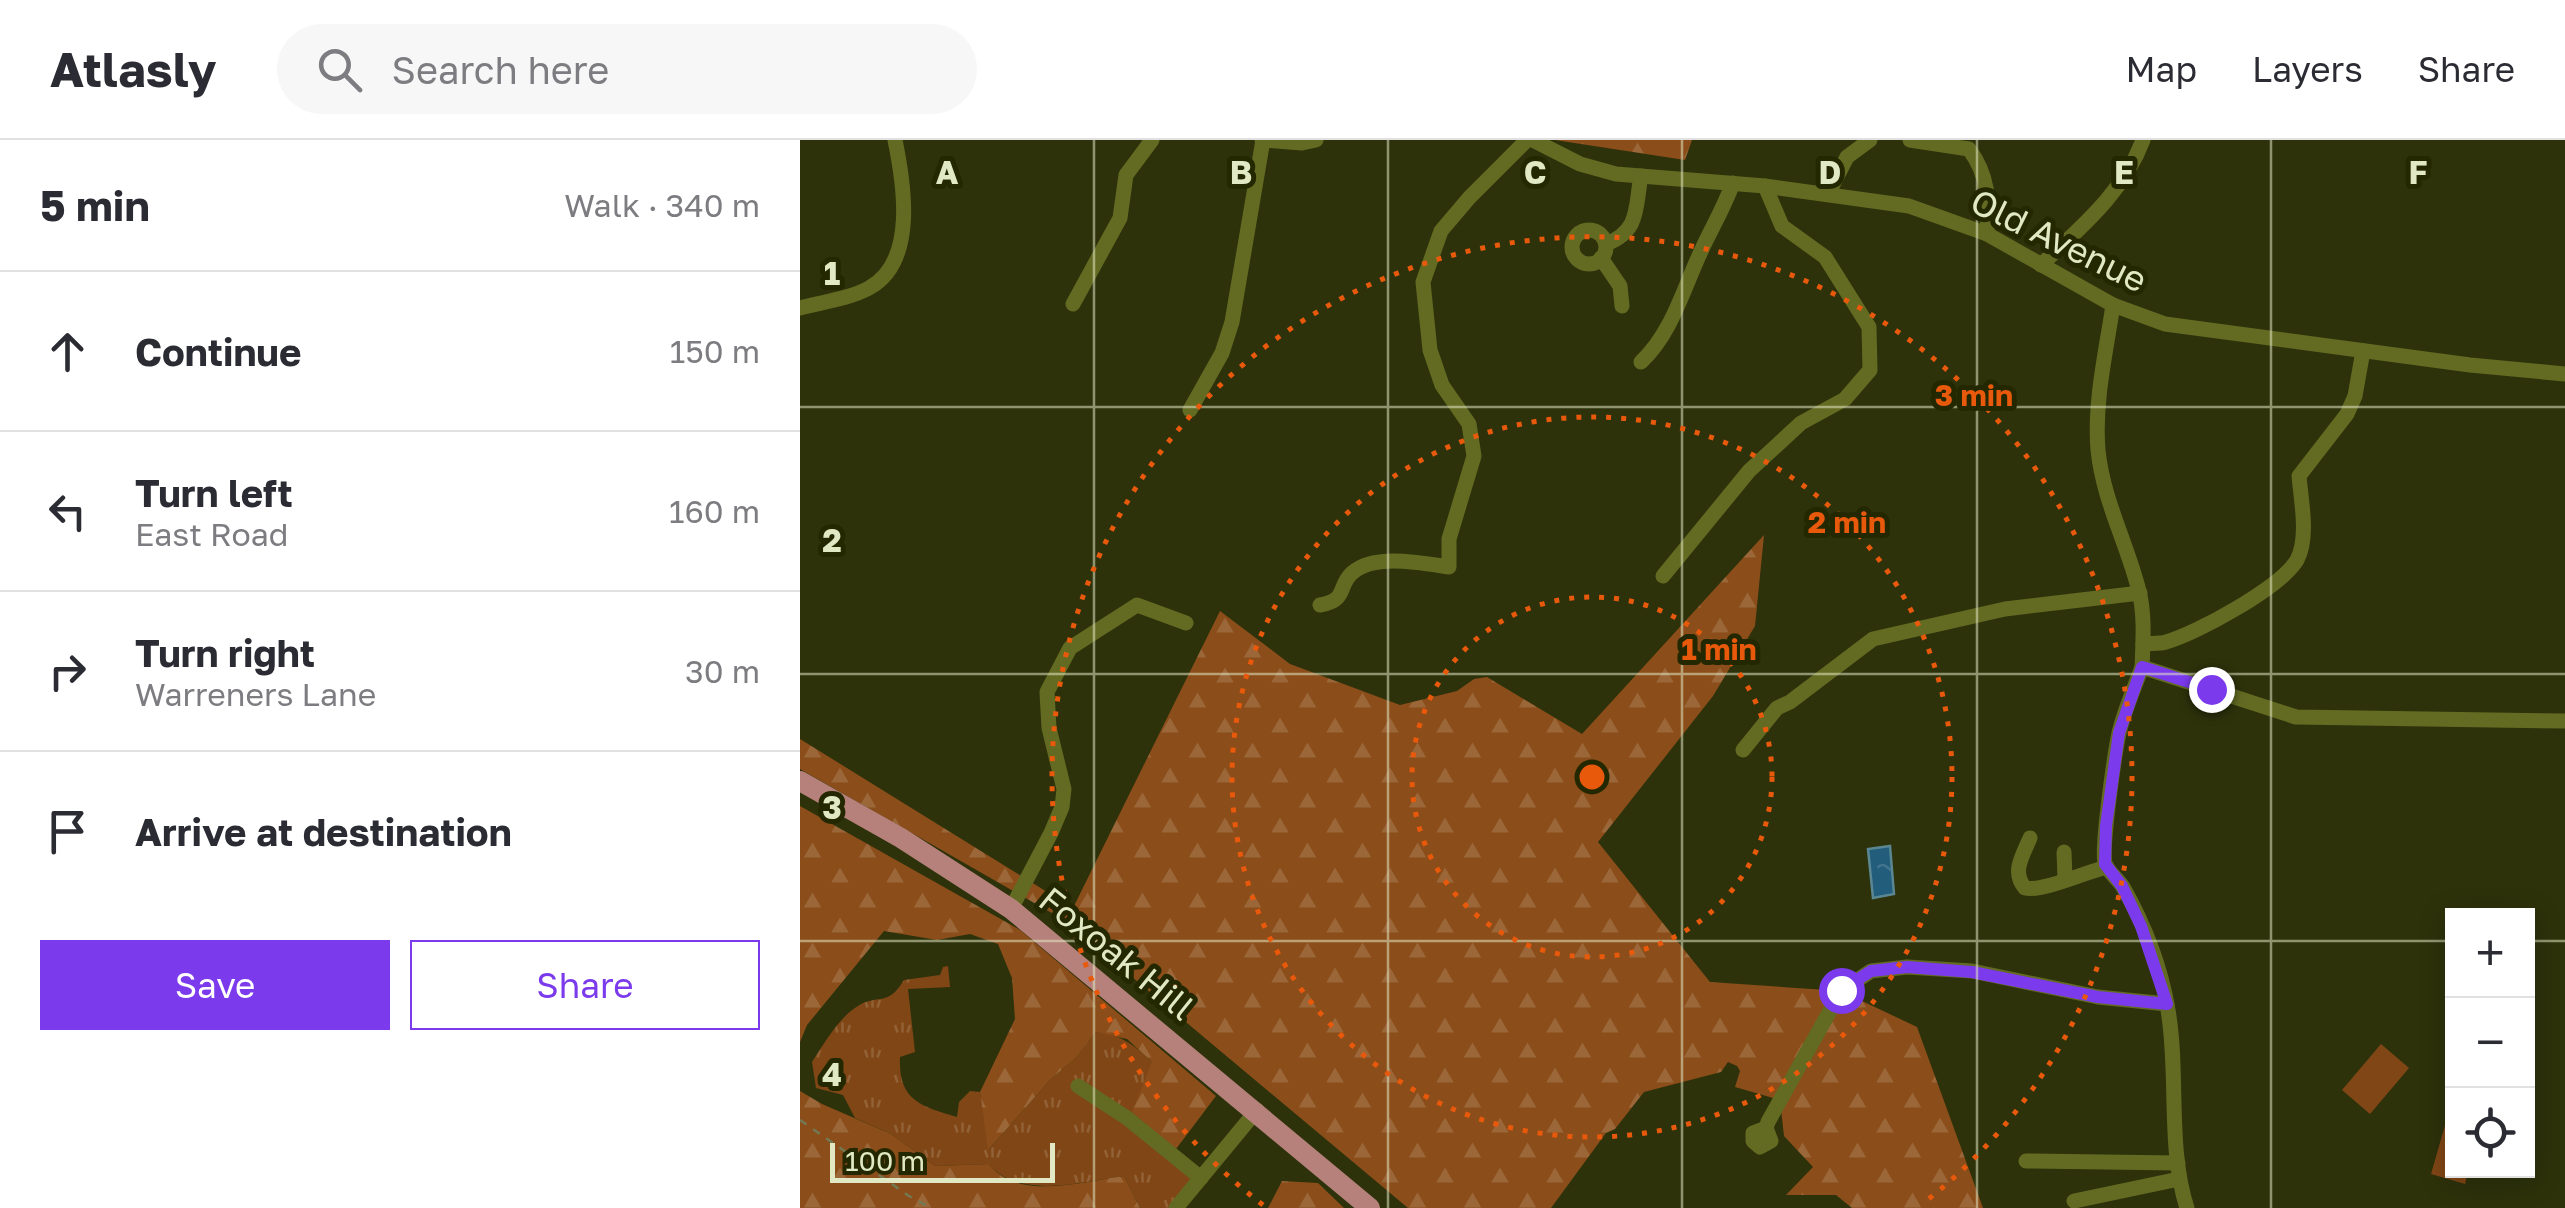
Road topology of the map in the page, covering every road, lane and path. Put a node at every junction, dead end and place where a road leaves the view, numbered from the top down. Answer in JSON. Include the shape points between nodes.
{"nodes":[{"id":1,"x":894,"y":140,"type":"edge"},
{"id":2,"x":1152,"y":140,"type":"edge"},
{"id":3,"x":1262,"y":140,"type":"edge"},
{"id":4,"x":1316,"y":140,"type":"edge"},
{"id":5,"x":1530,"y":140,"type":"edge"},
{"id":6,"x":1870,"y":140,"type":"edge"},
{"id":7,"x":1910,"y":140,"type":"edge"},
{"id":8,"x":2143,"y":140,"type":"edge"},
{"id":9,"x":1640,"y":176,"type":"junction"},
{"id":10,"x":1733,"y":183,"type":"junction"},
{"id":11,"x":1765,"y":186,"type":"junction"},
{"id":12,"x":1828,"y":194,"type":"junction"},
{"id":13,"x":1987,"y":234,"type":"junction"},
{"id":14,"x":2041,"y":265,"type":"junction"},
{"id":15,"x":1073,"y":304,"type":"dead end"},
{"id":16,"x":2113,"y":305,"type":"junction"},
{"id":17,"x":1622,"y":306,"type":"dead end"},
{"id":18,"x":800,"y":308,"type":"edge"},
{"id":19,"x":2362,"y":351,"type":"junction"},
{"id":20,"x":1640,"y":362,"type":"dead end"},
{"id":21,"x":2565,"y":374,"type":"edge"},
{"id":22,"x":1190,"y":410,"type":"dead end"},
{"id":23,"x":1663,"y":576,"type":"dead end"},
{"id":24,"x":2140,"y":592,"type":"junction"},
{"id":25,"x":1320,"y":605,"type":"dead end"},
{"id":26,"x":1186,"y":623,"type":"dead end"},
{"id":27,"x":2143,"y":644,"type":"junction"},
{"id":28,"x":2142,"y":667,"type":"junction"},
{"id":29,"x":2565,"y":720,"type":"edge"},
{"id":30,"x":1743,"y":750,"type":"dead end"},
{"id":31,"x":800,"y":781,"type":"edge"},
{"id":32,"x":2030,"y":838,"type":"dead end"},
{"id":33,"x":2064,"y":852,"type":"dead end"},
{"id":34,"x":2108,"y":867,"type":"junction"},
{"id":35,"x":2065,"y":878,"type":"junction"},
{"id":36,"x":1011,"y":909,"type":"junction"},
{"id":37,"x":2167,"y":1004,"type":"junction"},
{"id":38,"x":1078,"y":1086,"type":"dead end"},
{"id":39,"x":1256,"y":1110,"type":"junction"},
{"id":40,"x":800,"y":1120,"type":"edge"},
{"id":41,"x":1766,"y":1128,"type":"dead end"},
{"id":42,"x":2026,"y":1161,"type":"dead end"},
{"id":43,"x":2179,"y":1171,"type":"junction"},
{"id":44,"x":1201,"y":1178,"type":"junction"},
{"id":45,"x":2074,"y":1201,"type":"dead end"},
{"id":46,"x":930,"y":1208,"type":"edge"},
{"id":47,"x":1176,"y":1208,"type":"edge"},
{"id":48,"x":1370,"y":1208,"type":"edge"},
{"id":49,"x":2187,"y":1208,"type":"edge"}],
"edges":[{"from":1,"to":18,"type":"street","via":[[904,224],[892,264],[866,290]]},
{"from":2,"to":15,"type":"street","via":[[1126,175],[1120,218]]},
{"from":3,"to":4,"type":"street"},
{"from":3,"to":22,"type":"street","via":[[1232,322]]},
{"from":5,"to":9,"type":"street","name":"Old Avenue","via":[[1580,164]]},
{"from":5,"to":25,"type":"street","via":[[1442,231],[1424,282],[1430,350],[1442,385],[1469,424],[1474,456],[1449,540],[1449,567],[1368,564],[1350,574],[1332,603]]},
{"from":6,"to":12,"type":"street","via":[[1847,157]]},
{"from":7,"to":13,"type":"street","via":[[1970,149],[1982,166],[1989,199]]},
{"from":8,"to":14,"type":"street","via":[[2103,206]]},
{"from":9,"to":10,"type":"street","name":"Old Avenue"},
{"from":9,"to":17,"type":"street","via":[[1630,231],[1604,251]]},
{"from":10,"to":11,"type":"street","name":"Old Avenue"},
{"from":10,"to":20,"type":"street","via":[[1659,345]]},
{"from":11,"to":12,"type":"street","name":"Old Avenue"},
{"from":11,"to":23,"type":"street","via":[[1782,226],[1824,257],[1869,327],[1870,370],[1846,399],[1801,423],[1750,471]]},
{"from":12,"to":13,"type":"street","name":"Old Avenue","via":[[1909,206]]},
{"from":13,"to":14,"type":"street","name":"Old Avenue"},
{"from":14,"to":16,"type":"street","name":"Old Avenue"},
{"from":16,"to":19,"type":"street","name":"Old Avenue","via":[[2164,324]]},
{"from":16,"to":24,"type":"street","via":[[2098,450]]},
{"from":19,"to":21,"type":"street","name":"Old Avenue"},
{"from":19,"to":27,"type":"street","via":[[2347,414],[2299,476],[2297,560],[2234,610],[2166,642]]},
{"from":24,"to":27,"type":"street"},
{"from":24,"to":30,"type":"street","via":[[2005,608],[1873,639],[1777,708]]},
{"from":26,"to":36,"type":"street","via":[[1137,605],[1070,648],[1047,692],[1062,806]]},
{"from":27,"to":28,"type":"street"},
{"from":28,"to":29,"type":"street","via":[[2296,717]]},
{"from":28,"to":34,"type":"street","via":[[2119,733],[2106,826]]},
{"from":31,"to":36,"type":"main road","name":"Foxoak Hill"},
{"from":32,"to":35,"type":"street","via":[[2018,869],[2025,888]]},
{"from":33,"to":35,"type":"street"},
{"from":34,"to":35,"type":"street"},
{"from":34,"to":37,"type":"street","via":[[2141,926]]},
{"from":36,"to":39,"type":"main road","name":"Foxoak Hill"},
{"from":37,"to":41,"type":"street","via":[[1972,972],[1871,971],[1841,990]]},
{"from":37,"to":43,"type":"street"},
{"from":38,"to":44,"type":"street"},
{"from":39,"to":44,"type":"street"},
{"from":39,"to":48,"type":"main road","name":"Foxoak Hill"},
{"from":40,"to":46,"type":"path"},
{"from":42,"to":43,"type":"street"},
{"from":43,"to":45,"type":"street"},
{"from":43,"to":49,"type":"street"},
{"from":44,"to":47,"type":"street"}]}
